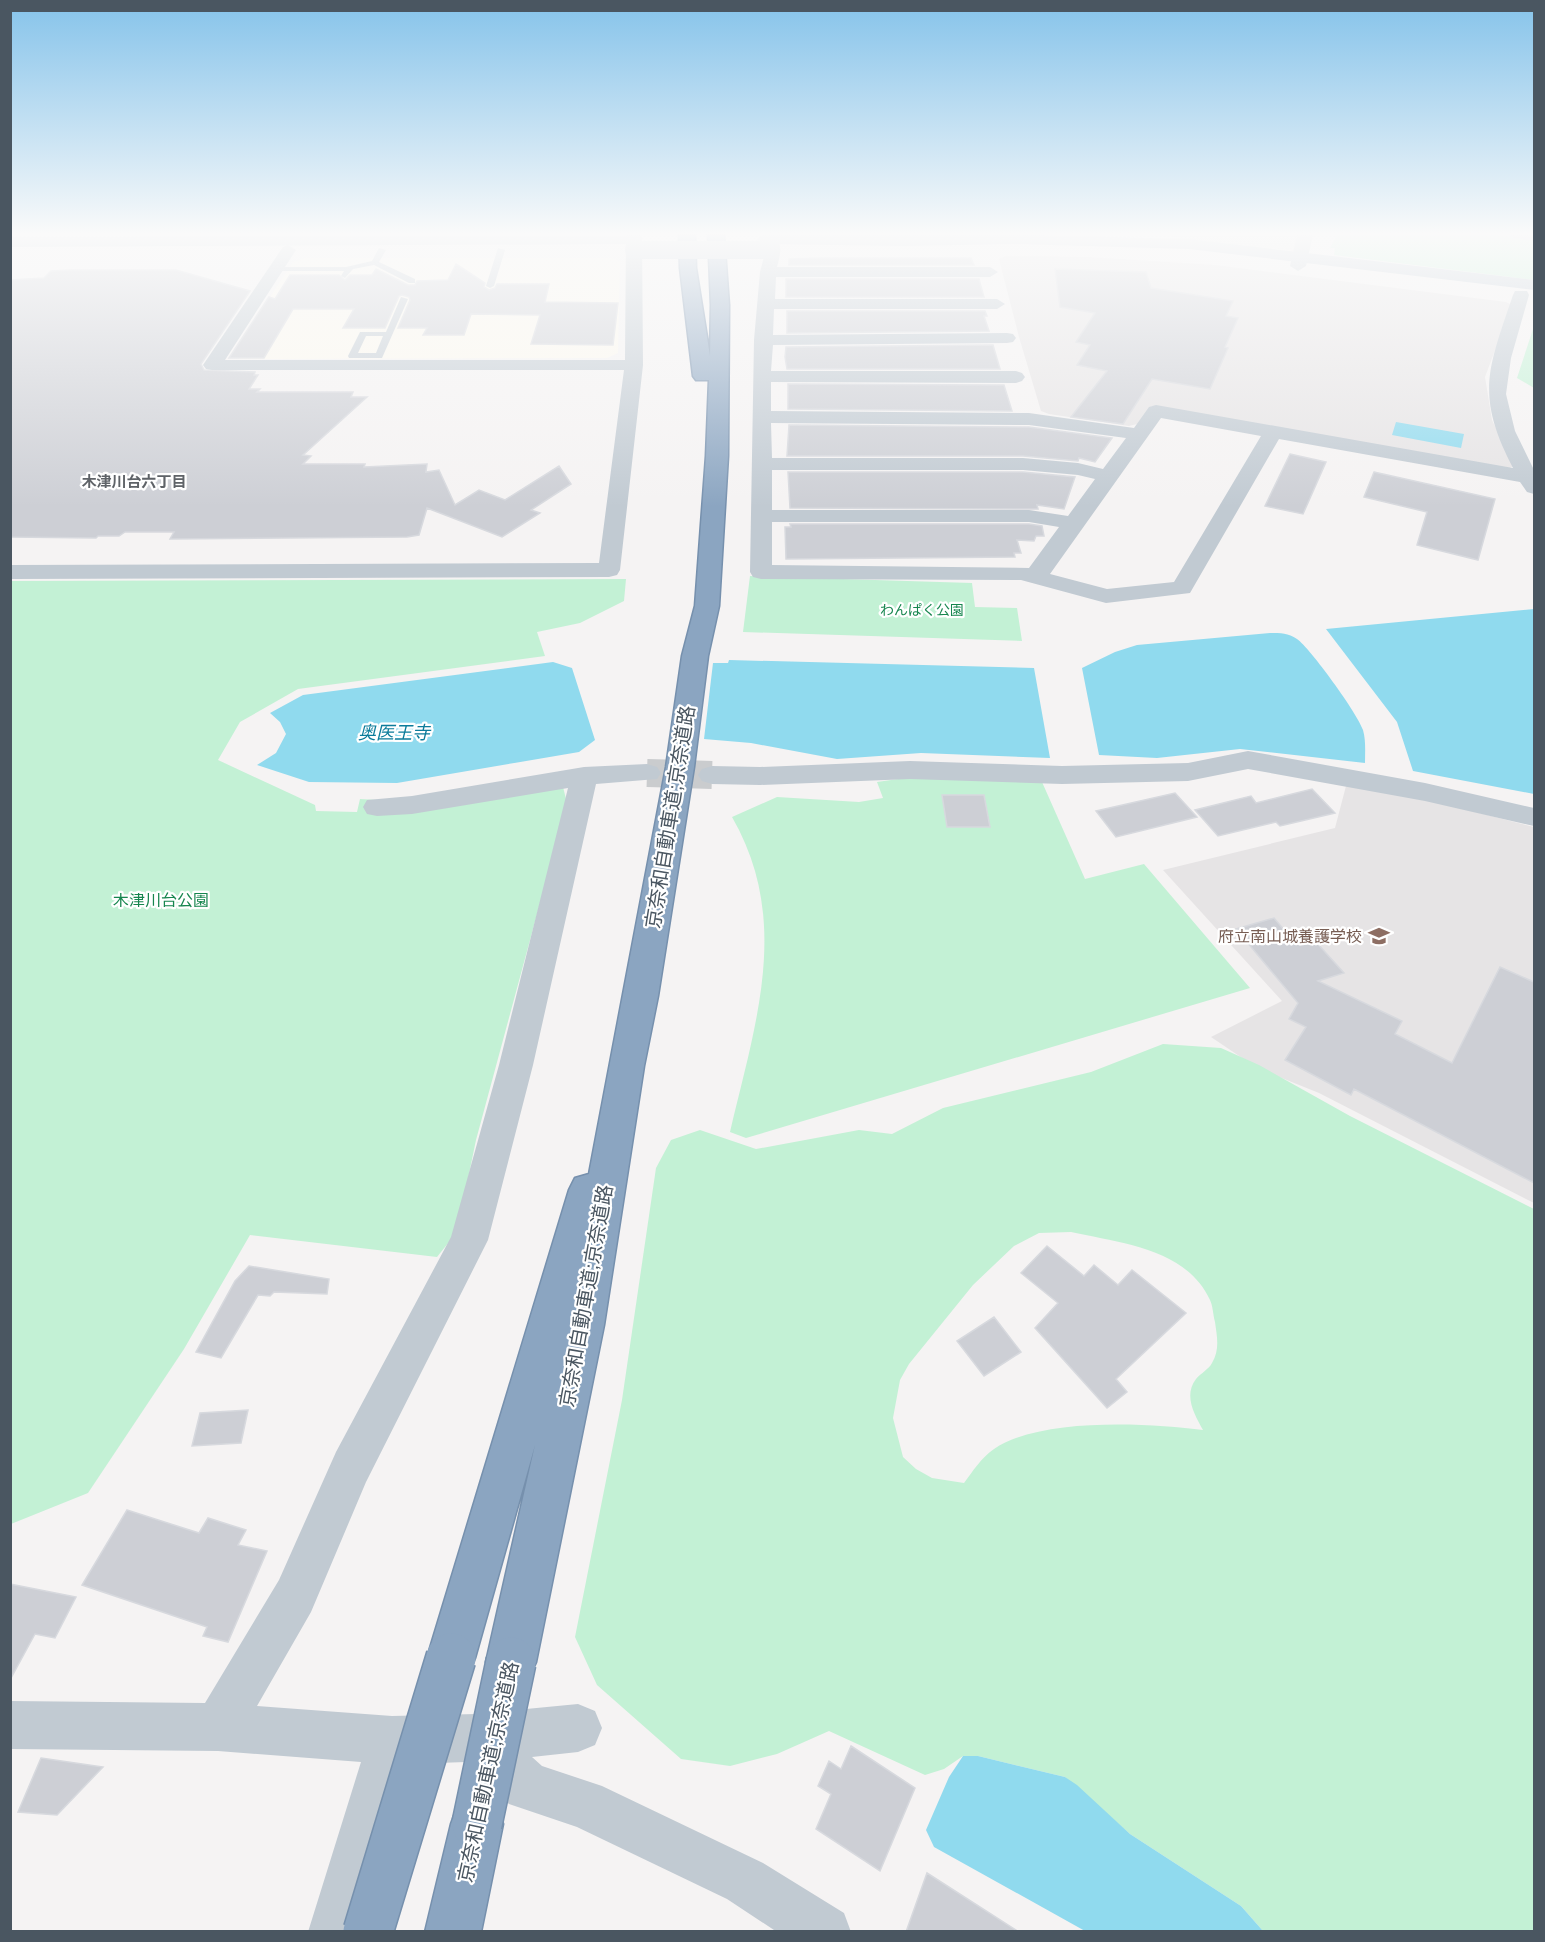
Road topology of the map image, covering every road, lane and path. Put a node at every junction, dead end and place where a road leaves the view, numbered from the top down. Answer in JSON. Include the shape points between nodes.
{"nodes":[{"id":1,"x":238,"y":326,"type":"edge"},
{"id":2,"x":392,"y":326,"type":"edge"},
{"id":3,"x":634,"y":326,"type":"edge"},
{"id":4,"x":695,"y":326,"type":"edge"},
{"id":5,"x":710,"y":326,"type":"edge"},
{"id":6,"x":720,"y":326,"type":"edge"},
{"id":7,"x":764,"y":326,"type":"edge"},
{"id":8,"x":1003,"y":326,"type":"edge"},
{"id":9,"x":1518,"y":326,"type":"edge"},
{"id":10,"x":388,"y":334,"type":"dead end"},
{"id":11,"x":1007,"y":338,"type":"junction"},
{"id":12,"x":763,"y":340,"type":"junction"},
{"id":13,"x":634,"y":365,"type":"junction"},
{"id":14,"x":762,"y":376,"type":"junction"},
{"id":15,"x":1016,"y":377,"type":"junction"},
{"id":16,"x":708,"y":398,"type":"junction"},
{"id":17,"x":761,"y":417,"type":"junction"},
{"id":18,"x":1029,"y":419,"type":"junction"},
{"id":19,"x":1274,"y":431,"type":"junction"},
{"id":20,"x":1140,"y":435,"type":"junction"},
{"id":21,"x":760,"y":464,"type":"junction"},
{"id":22,"x":1108,"y":477,"type":"junction"},
{"id":23,"x":1531,"y":482,"type":"edge"},
{"id":24,"x":762,"y":516,"type":"junction"},
{"id":25,"x":1073,"y":523,"type":"junction"},
{"id":26,"x":10,"y":572,"type":"edge"},
{"id":27,"x":1037,"y":577,"type":"junction"},
{"id":28,"x":695,"y":656,"type":"junction"},
{"id":29,"x":663,"y":770,"type":"junction"},
{"id":30,"x":712,"y":775,"type":"tunnel mouth"},
{"id":31,"x":585,"y":776,"type":"junction"},
{"id":32,"x":377,"y":807,"type":"dead end"},
{"id":33,"x":1534,"y":817,"type":"edge"},
{"id":34,"x":626,"y":1066,"type":"junction"},
{"id":35,"x":10,"y":1725,"type":"edge"},
{"id":36,"x":218,"y":1727,"type":"junction"},
{"id":37,"x":578,"y":1728,"type":"dead end"},
{"id":38,"x":476,"y":1738,"type":"junction"},
{"id":39,"x":392,"y":1740,"type":"junction"},
{"id":40,"x":477,"y":1824,"type":"junction"},
{"id":41,"x":334,"y":1932,"type":"edge"},
{"id":42,"x":368,"y":1932,"type":"edge"},
{"id":43,"x":453,"y":1932,"type":"edge"},
{"id":44,"x":459,"y":1932,"type":"edge"},
{"id":45,"x":825,"y":1932,"type":"edge"}],
"edges":[{"from":1,"to":13,"type":"street","via":[[212,365]]},
{"from":2,"to":10,"type":"lane"},
{"from":3,"to":13,"type":"street"},
{"from":4,"to":16,"type":"highway"},
{"from":5,"to":16,"type":"highway","name":"京奈和自動車道;京奈道路"},
{"from":6,"to":28,"type":"highway","name":"京奈和自動車道;京奈道路","via":[[717,456],[707,606]]},
{"from":7,"to":12,"type":"street"},
{"from":8,"to":11,"type":"street"},
{"from":9,"to":23,"type":"street","via":[[1498,377],[1497,394],[1507,436]]},
{"from":11,"to":12,"type":"street"},
{"from":11,"to":15,"type":"street"},
{"from":12,"to":14,"type":"street"},
{"from":13,"to":26,"type":"street","via":[[609,570]]},
{"from":14,"to":15,"type":"street"},
{"from":14,"to":17,"type":"street"},
{"from":15,"to":18,"type":"street"},
{"from":16,"to":28,"type":"highway","name":"京奈和自動車道;京奈道路","via":[[704,506],[693,604]]},
{"from":17,"to":18,"type":"street"},
{"from":17,"to":21,"type":"street"},
{"from":18,"to":20,"type":"street"},
{"from":19,"to":20,"type":"street","via":[[1156,411]]},
{"from":19,"to":23,"type":"street"},
{"from":19,"to":27,"type":"street","via":[[1182,588],[1106,597]]},
{"from":20,"to":22,"type":"street"},
{"from":21,"to":22,"type":"street","via":[[1023,464],[1078,469]]},
{"from":21,"to":24,"type":"street"},
{"from":22,"to":25,"type":"street"},
{"from":24,"to":25,"type":"street","via":[[1029,516]]},
{"from":24,"to":27,"type":"street","via":[[761,572],[1022,573]]},
{"from":25,"to":27,"type":"street"},
{"from":28,"to":29,"type":"highway","name":"京奈和自動車道;京奈道路"},
{"from":29,"to":31,"type":"street"},
{"from":29,"to":34,"type":"highway","name":"京奈和自動車道;京奈道路","via":[[641,996]]},
{"from":30,"to":33,"type":"street","via":[[910,770],[1062,775],[1188,772],[1248,760],[1425,792]]},
{"from":31,"to":32,"type":"street","via":[[412,805]]},
{"from":31,"to":36,"type":"street","via":[[516,1065],[469,1240],[351,1467],[295,1596]]},
{"from":34,"to":40,"type":"highway","name":"京奈和自動車道;京奈道路","bridge":true,"via":[[583,1325]]},
{"from":34,"to":42,"type":"highway","bridge":true},
{"from":35,"to":36,"type":"street"},
{"from":36,"to":39,"type":"street"},
{"from":37,"to":38,"type":"street"},
{"from":38,"to":39,"type":"street"},
{"from":38,"to":45,"type":"street","via":[[526,1786],[584,1804],[745,1881]]},
{"from":39,"to":41,"type":"street"},
{"from":40,"to":43,"type":"highway","name":"京奈和自動車道;京奈道路"},
{"from":40,"to":44,"type":"highway"}]}
